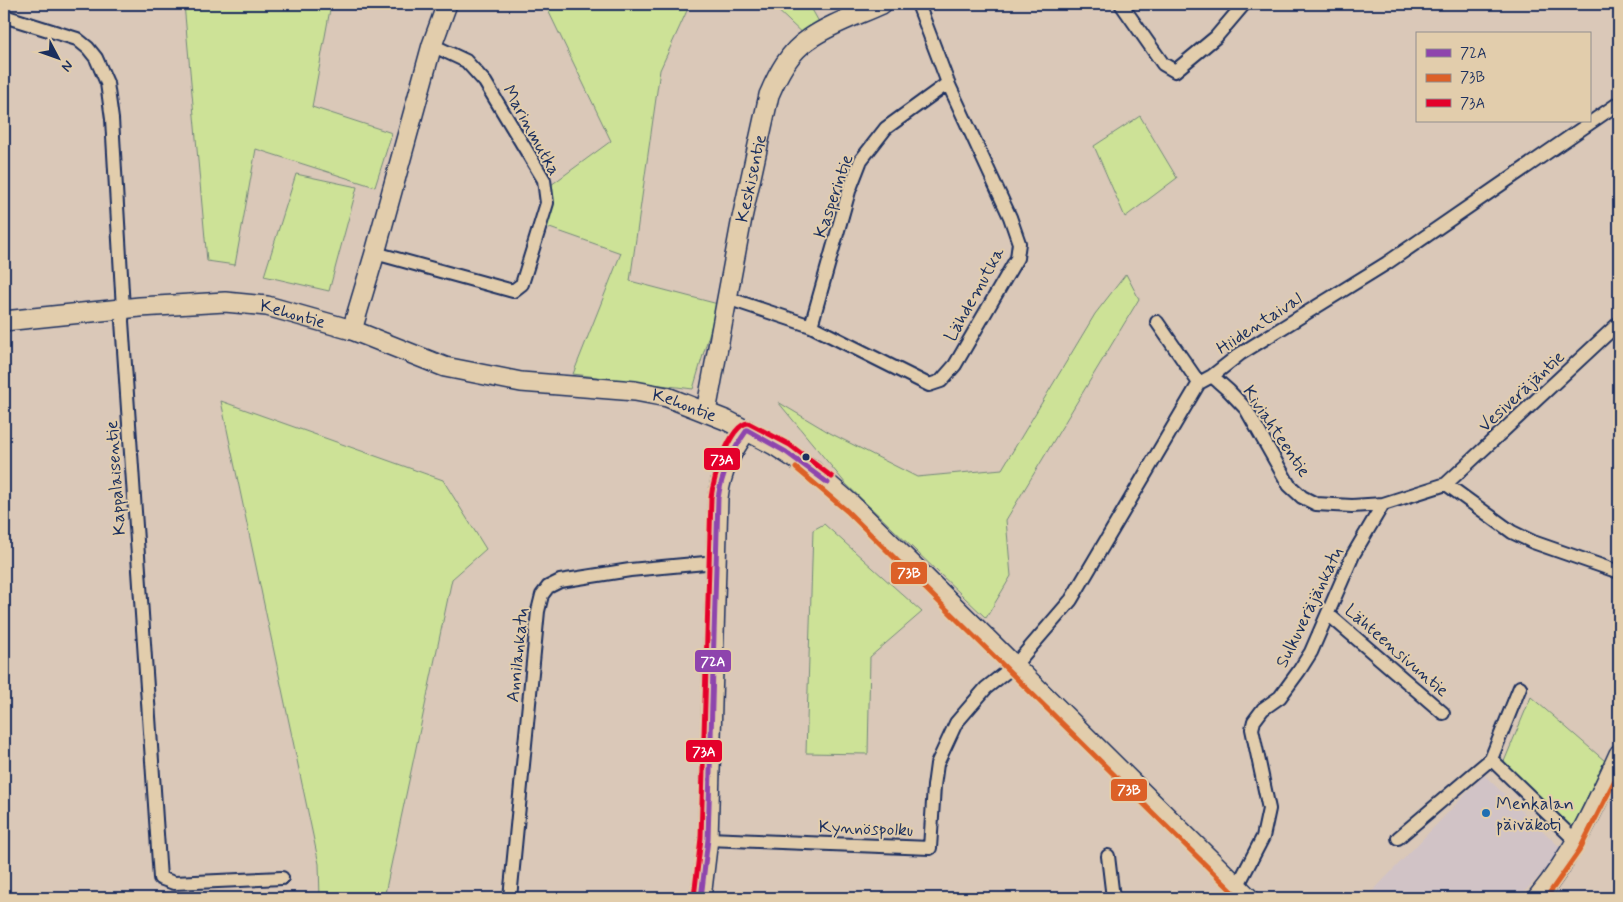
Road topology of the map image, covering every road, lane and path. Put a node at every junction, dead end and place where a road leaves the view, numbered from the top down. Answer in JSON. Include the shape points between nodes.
{"nodes":[{"id":1,"x":447,"y":4,"type":"edge"},
{"id":2,"x":882,"y":4,"type":"edge"},
{"id":3,"x":918,"y":4,"type":"edge"},
{"id":4,"x":1121,"y":4,"type":"edge"},
{"id":5,"x":1244,"y":4,"type":"edge"},
{"id":6,"x":4,"y":16,"type":"edge"},
{"id":7,"x":432,"y":45,"type":"junction"},
{"id":8,"x":948,"y":83,"type":"junction"},
{"id":9,"x":1619,"y":103,"type":"edge"},
{"id":10,"x":375,"y":253,"type":"junction"},
{"id":11,"x":727,"y":298,"type":"junction"},
{"id":12,"x":123,"y":309,"type":"junction"},
{"id":13,"x":4,"y":321,"type":"edge"},
{"id":14,"x":1157,"y":322,"type":"dead end"},
{"id":15,"x":1619,"y":323,"type":"edge"},
{"id":16,"x":811,"y":326,"type":"junction"},
{"id":17,"x":352,"y":330,"type":"junction"},
{"id":18,"x":1212,"y":376,"type":"junction"},
{"id":19,"x":1199,"y":383,"type":"junction"},
{"id":20,"x":706,"y":412,"type":"junction"},
{"id":21,"x":747,"y":430,"type":"junction"},
{"id":22,"x":1446,"y":484,"type":"junction"},
{"id":23,"x":1383,"y":504,"type":"junction"},
{"id":24,"x":716,"y":562,"type":"junction"},
{"id":25,"x":1619,"y":572,"type":"edge"},
{"id":26,"x":1328,"y":614,"type":"junction"},
{"id":27,"x":1015,"y":665,"type":"junction"},
{"id":28,"x":1520,"y":688,"type":"dead end"},
{"id":29,"x":1443,"y":713,"type":"dead end"},
{"id":30,"x":1619,"y":754,"type":"edge"},
{"id":31,"x":1491,"y":759,"type":"junction"},
{"id":32,"x":1398,"y":838,"type":"dead end"},
{"id":33,"x":708,"y":839,"type":"junction"},
{"id":34,"x":1577,"y":842,"type":"junction"},
{"id":35,"x":1108,"y":856,"type":"dead end"},
{"id":36,"x":282,"y":878,"type":"dead end"},
{"id":37,"x":1243,"y":893,"type":"edge"},
{"id":38,"x":510,"y":898,"type":"edge"},
{"id":39,"x":701,"y":898,"type":"edge"},
{"id":40,"x":1113,"y":898,"type":"edge"},
{"id":41,"x":1537,"y":898,"type":"edge"}],
"edges":[{"from":1,"to":7,"type":"street"},
{"from":2,"to":11,"type":"street","name":"Keskisentie","via":[[808,39],[776,78],[760,131]]},
{"from":3,"to":8,"type":"street","name":"Lähdemutka"},
{"from":4,"to":5,"type":"street","via":[[1163,64],[1175,71],[1216,36]]},
{"from":6,"to":12,"type":"street","name":"Kappalaisentie","via":[[77,40],[96,58],[106,83],[112,120]]},
{"from":7,"to":10,"type":"street"},
{"from":7,"to":10,"type":"street","name":"Marinmutka","via":[[466,61],[485,82],[544,180],[547,202],[522,284],[513,291]]},
{"from":8,"to":16,"type":"street","name":"Kasperintie","via":[[886,128],[861,160],[849,191]]},
{"from":8,"to":16,"type":"street","name":"Lähdemutka","via":[[1010,218],[1019,243],[1018,258],[955,365],[941,381],[929,386]]},
{"from":9,"to":18,"type":"street","name":"Hiidentaival","via":[[1386,263],[1240,354]]},
{"from":10,"to":17,"type":"street"},
{"from":11,"to":16,"type":"street","name":"Lähdemutka"},
{"from":11,"to":20,"type":"street","name":"Keskisentie"},
{"from":12,"to":13,"type":"street","name":"Kehontie"},
{"from":12,"to":17,"type":"street","name":"Kehontie","via":[[225,302],[267,306]]},
{"from":12,"to":36,"type":"street","name":"Kappalaisentie","via":[[160,878],[174,883]]},
{"from":14,"to":19,"type":"street"},
{"from":15,"to":22,"type":"street","name":"Vesiveräjäntie"},
{"from":17,"to":20,"type":"street","name":"Kehontie","via":[[445,367],[521,382],[643,392]]},
{"from":18,"to":19,"type":"street","name":"Hiidentaival"},
{"from":18,"to":23,"type":"street","name":"Kiviahteentie","via":[[1246,409],[1289,484],[1302,497],[1316,504]]},
{"from":19,"to":27,"type":"street","via":[[1071,600]]},
{"from":20,"to":21,"type":"street","name":"Kehontie"},
{"from":21,"to":24,"type":"street","via":[[730,454],[720,484]]},
{"from":21,"to":27,"type":"street","name":"Kehontie","via":[[786,452],[828,483]]},
{"from":22,"to":23,"type":"street","name":"Kiviahteentie"},
{"from":22,"to":25,"type":"street","via":[[1512,532]]},
{"from":23,"to":26,"type":"street","name":"Sulkuveräjänkatu","via":[[1353,555]]},
{"from":24,"to":33,"type":"street"},
{"from":24,"to":38,"type":"street","name":"Annilankatu","via":[[560,581],[548,587],[542,595]]},
{"from":26,"to":29,"type":"street","name":"Lähteensivuntie"},
{"from":26,"to":37,"type":"street","name":"Sulkuveräjänkatu","via":[[1300,672],[1280,697],[1263,709],[1254,721],[1252,729],[1269,808],[1263,837]]},
{"from":27,"to":33,"type":"street","name":"Kynnöspolku","via":[[986,688],[966,710],[948,738],[937,764],[930,848]]},
{"from":27,"to":37,"type":"street","name":"Kehontie"},
{"from":28,"to":31,"type":"street"},
{"from":30,"to":34,"type":"street"},
{"from":31,"to":32,"type":"street"},
{"from":31,"to":34,"type":"street"},
{"from":33,"to":39,"type":"street"},
{"from":34,"to":41,"type":"street"},
{"from":35,"to":40,"type":"street"}]}
